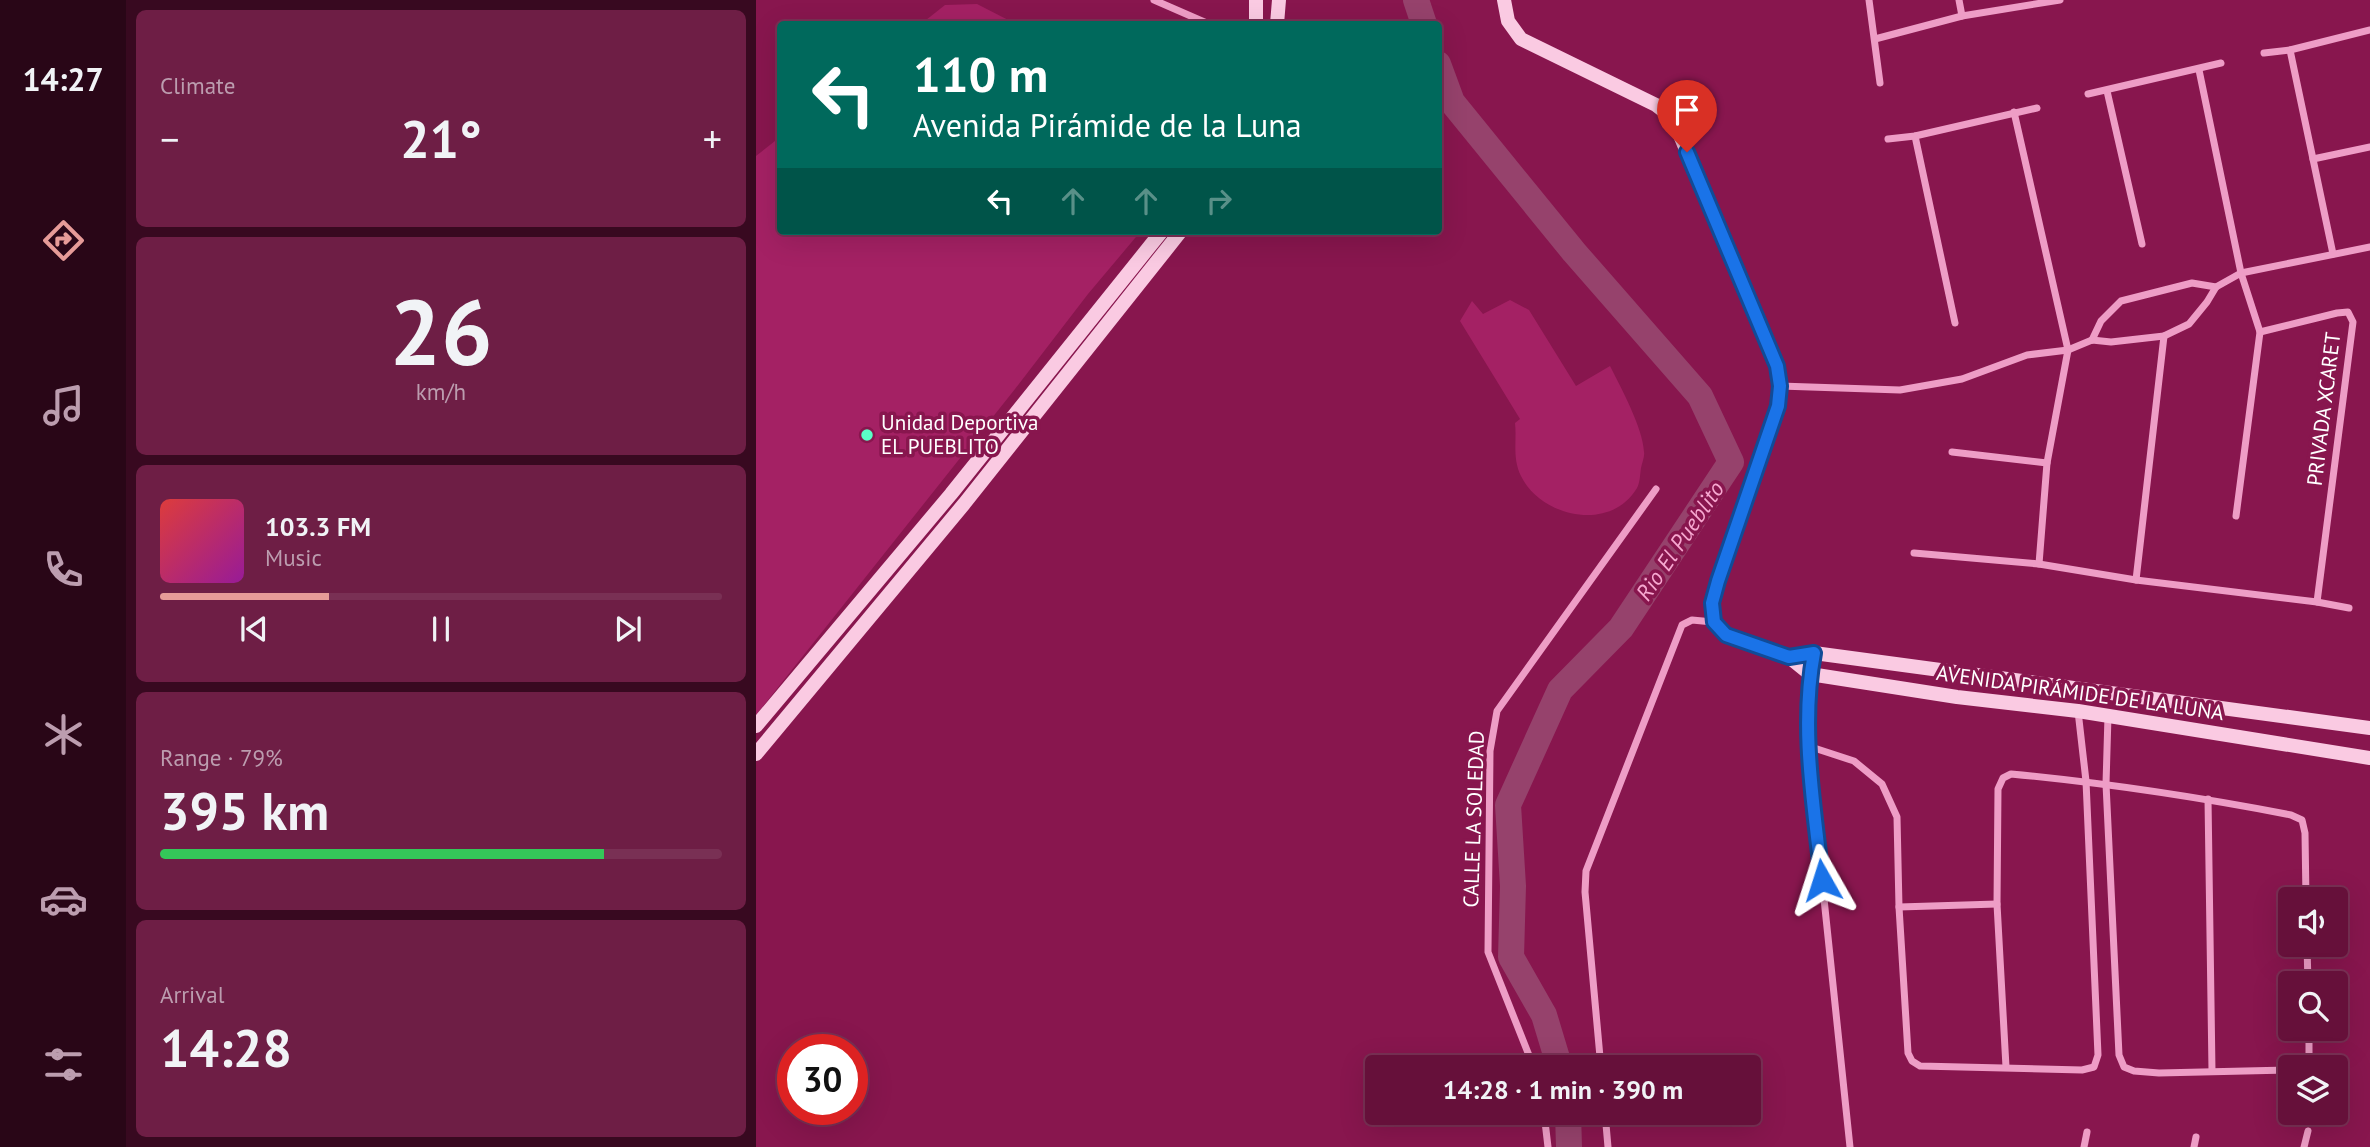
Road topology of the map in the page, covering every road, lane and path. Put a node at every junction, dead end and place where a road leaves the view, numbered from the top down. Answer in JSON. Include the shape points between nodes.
{"nodes":[{"id":1,"x":1154,"y":0,"type":"edge"},
{"id":2,"x":1256,"y":0,"type":"edge"},
{"id":3,"x":1279,"y":0,"type":"edge"},
{"id":4,"x":1504,"y":0,"type":"edge"},
{"id":5,"x":1869,"y":0,"type":"edge"},
{"id":6,"x":1959,"y":0,"type":"edge"},
{"id":7,"x":2060,"y":0,"type":"edge"},
{"id":8,"x":1962,"y":16,"type":"junction"},
{"id":9,"x":1202,"y":21,"type":"edge"},
{"id":10,"x":1256,"y":21,"type":"edge"},
{"id":11,"x":1278,"y":21,"type":"edge"},
{"id":12,"x":2370,"y":30,"type":"edge"},
{"id":13,"x":1875,"y":39,"type":"junction"},
{"id":14,"x":2290,"y":50,"type":"junction"},
{"id":15,"x":2264,"y":54,"type":"dead end"},
{"id":16,"x":2221,"y":63,"type":"dead end"},
{"id":17,"x":2199,"y":70,"type":"junction"},
{"id":18,"x":1880,"y":83,"type":"dead end"},
{"id":19,"x":2107,"y":91,"type":"junction"},
{"id":20,"x":2088,"y":94,"type":"dead end"},
{"id":21,"x":2037,"y":108,"type":"dead end"},
{"id":22,"x":2014,"y":112,"type":"junction"},
{"id":23,"x":1915,"y":136,"type":"junction"},
{"id":24,"x":1888,"y":139,"type":"dead end"},
{"id":25,"x":2370,"y":148,"type":"edge"},
{"id":26,"x":2313,"y":159,"type":"junction"},
{"id":27,"x":1160,"y":235,"type":"edge"},
{"id":28,"x":1178,"y":235,"type":"edge"},
{"id":29,"x":2142,"y":244,"type":"dead end"},
{"id":30,"x":2370,"y":247,"type":"edge"},
{"id":31,"x":2333,"y":254,"type":"junction"},
{"id":32,"x":2241,"y":273,"type":"junction"},
{"id":33,"x":2216,"y":287,"type":"junction"},
{"id":34,"x":1955,"y":323,"type":"dead end"},
{"id":35,"x":2260,"y":332,"type":"junction"},
{"id":36,"x":2164,"y":336,"type":"junction"},
{"id":37,"x":2092,"y":340,"type":"junction"},
{"id":38,"x":2068,"y":350,"type":"junction"},
{"id":39,"x":1780,"y":386,"type":"junction"},
{"id":40,"x":1952,"y":452,"type":"dead end"},
{"id":41,"x":2047,"y":463,"type":"junction"},
{"id":42,"x":1656,"y":489,"type":"dead end"},
{"id":43,"x":2236,"y":516,"type":"dead end"},
{"id":44,"x":1914,"y":553,"type":"dead end"},
{"id":45,"x":2039,"y":564,"type":"junction"},
{"id":46,"x":2136,"y":580,"type":"junction"},
{"id":47,"x":2318,"y":602,"type":"junction"},
{"id":48,"x":2349,"y":608,"type":"dead end"},
{"id":49,"x":1714,"y":622,"type":"junction"},
{"id":50,"x":1814,"y":653,"type":"junction"},
{"id":51,"x":1789,"y":657,"type":"junction"},
{"id":52,"x":1900,"y":665,"type":"junction"},
{"id":53,"x":1810,"y":674,"type":"junction"},
{"id":54,"x":1896,"y":688,"type":"junction"},
{"id":55,"x":2078,"y":711,"type":"junction"},
{"id":56,"x":2108,"y":716,"type":"junction"},
{"id":57,"x":756,"y":726,"type":"edge"},
{"id":58,"x":2370,"y":728,"type":"edge"},
{"id":59,"x":1808,"y":746,"type":"junction"},
{"id":60,"x":756,"y":754,"type":"edge"},
{"id":61,"x":2370,"y":758,"type":"edge"},
{"id":62,"x":2086,"y":781,"type":"junction"},
{"id":63,"x":2106,"y":784,"type":"junction"},
{"id":64,"x":2208,"y":799,"type":"junction"},
{"id":65,"x":2306,"y":887,"type":"edge"},
{"id":66,"x":1997,"y":904,"type":"junction"},
{"id":67,"x":1899,"y":907,"type":"junction"},
{"id":68,"x":1529,"y":1055,"type":"edge"},
{"id":69,"x":1600,"y":1055,"type":"edge"},
{"id":70,"x":2006,"y":1067,"type":"junction"},
{"id":71,"x":2278,"y":1070,"type":"edge"},
{"id":72,"x":2212,"y":1071,"type":"junction"},
{"id":73,"x":1545,"y":1125,"type":"edge"},
{"id":74,"x":1606,"y":1125,"type":"edge"},
{"id":75,"x":2308,"y":1131,"type":"dead end"},
{"id":76,"x":2087,"y":1132,"type":"dead end"},
{"id":77,"x":2196,"y":1137,"type":"dead end"},
{"id":78,"x":1548,"y":1147,"type":"edge"},
{"id":79,"x":1608,"y":1147,"type":"edge"},
{"id":80,"x":1850,"y":1147,"type":"edge"},
{"id":81,"x":2084,"y":1147,"type":"edge"},
{"id":82,"x":2194,"y":1147,"type":"edge"},
{"id":83,"x":2304,"y":1147,"type":"edge"}],
"edges":[{"from":1,"to":9,"type":"street"},
{"from":2,"to":10,"type":"street"},
{"from":3,"to":11,"type":"street"},
{"from":4,"to":39,"type":"street","via":[[1508,21],[1521,39],[1670,116],[1777,366]]},
{"from":5,"to":13,"type":"street"},
{"from":6,"to":8,"type":"street"},
{"from":7,"to":8,"type":"street"},
{"from":8,"to":13,"type":"street"},
{"from":12,"to":14,"type":"street"},
{"from":13,"to":18,"type":"street"},
{"from":14,"to":15,"type":"street"},
{"from":14,"to":26,"type":"street"},
{"from":16,"to":17,"type":"street"},
{"from":17,"to":19,"type":"street"},
{"from":17,"to":32,"type":"street"},
{"from":19,"to":20,"type":"street"},
{"from":19,"to":29,"type":"street"},
{"from":21,"to":22,"type":"street"},
{"from":22,"to":23,"type":"street"},
{"from":22,"to":38,"type":"street"},
{"from":23,"to":24,"type":"street"},
{"from":23,"to":34,"type":"street"},
{"from":25,"to":26,"type":"street"},
{"from":26,"to":31,"type":"street"},
{"from":27,"to":57,"type":"street"},
{"from":28,"to":60,"type":"street","via":[[964,504]]},
{"from":30,"to":31,"type":"street"},
{"from":31,"to":32,"type":"street"},
{"from":32,"to":33,"type":"street"},
{"from":32,"to":35,"type":"street"},
{"from":33,"to":36,"type":"street","via":[[2189,324]]},
{"from":33,"to":37,"type":"street","via":[[2192,283],[2121,301],[2101,321]]},
{"from":35,"to":43,"type":"street"},
{"from":35,"to":47,"type":"street","name":"PRIVADA XCARET","via":[[2337,313],[2348,312],[2353,322]]},
{"from":36,"to":37,"type":"street"},
{"from":36,"to":46,"type":"street"},
{"from":37,"to":38,"type":"street"},
{"from":38,"to":39,"type":"street","via":[[2027,355],[1962,379],[1900,390]]},
{"from":38,"to":41,"type":"street"},
{"from":39,"to":49,"type":"street","via":[[1778,406],[1718,581],[1712,603]]},
{"from":40,"to":41,"type":"street"},
{"from":41,"to":45,"type":"street"},
{"from":42,"to":68,"type":"street","name":"CALLE LA SOLEDAD","via":[[1497,711],[1490,751],[1488,952]]},
{"from":44,"to":45,"type":"street"},
{"from":45,"to":46,"type":"street"},
{"from":46,"to":47,"type":"street"},
{"from":47,"to":48,"type":"street"},
{"from":49,"to":51,"type":"street","name":"AVENIDA PIRÁMIDE DE LA LUNA","via":[[1726,635]]},
{"from":49,"to":69,"type":"street","via":[[1692,620],[1682,625],[1586,871]]},
{"from":50,"to":51,"type":"street","name":"AVENIDA PIRÁMIDE DE LA LUNA"},
{"from":50,"to":52,"type":"street","name":"AVENIDA PIRÁMIDE DE LA LUNA"},
{"from":50,"to":53,"type":"street"},
{"from":51,"to":53,"type":"street","name":"AVENIDA PIRÁMIDE DE LA LUNA"},
{"from":52,"to":54,"type":"street"},
{"from":52,"to":58,"type":"street","name":"AVENIDA PIRÁMIDE DE LA LUNA"},
{"from":53,"to":54,"type":"street","name":"AVENIDA PIRÁMIDE DE LA LUNA"},
{"from":53,"to":59,"type":"street"},
{"from":54,"to":55,"type":"street","name":"AVENIDA PIRÁMIDE DE LA LUNA"},
{"from":55,"to":56,"type":"street","name":"AVENIDA PIRÁMIDE DE LA LUNA"},
{"from":55,"to":62,"type":"street"},
{"from":56,"to":61,"type":"street","name":"AVENIDA PIRÁMIDE DE LA LUNA"},
{"from":56,"to":63,"type":"street"},
{"from":59,"to":67,"type":"street","via":[[1854,761],[1882,784],[1898,817]]},
{"from":59,"to":80,"type":"street"},
{"from":62,"to":63,"type":"street"},
{"from":62,"to":66,"type":"street","via":[[2011,774],[2003,778],[1997,800]]},
{"from":62,"to":70,"type":"street","via":[[2098,1055],[2094,1067],[2082,1070]]},
{"from":63,"to":64,"type":"street"},
{"from":63,"to":72,"type":"street","via":[[2119,1055],[2124,1068],[2134,1071]]},
{"from":64,"to":65,"type":"street","via":[[2302,820]]},
{"from":64,"to":72,"type":"street"},
{"from":66,"to":67,"type":"street"},
{"from":66,"to":70,"type":"street"},
{"from":67,"to":70,"type":"street","via":[[1912,1061],[1920,1066]]},
{"from":71,"to":72,"type":"street"},
{"from":73,"to":78,"type":"street"},
{"from":74,"to":79,"type":"street"},
{"from":75,"to":83,"type":"street"},
{"from":76,"to":81,"type":"street"},
{"from":77,"to":82,"type":"street"}]}
